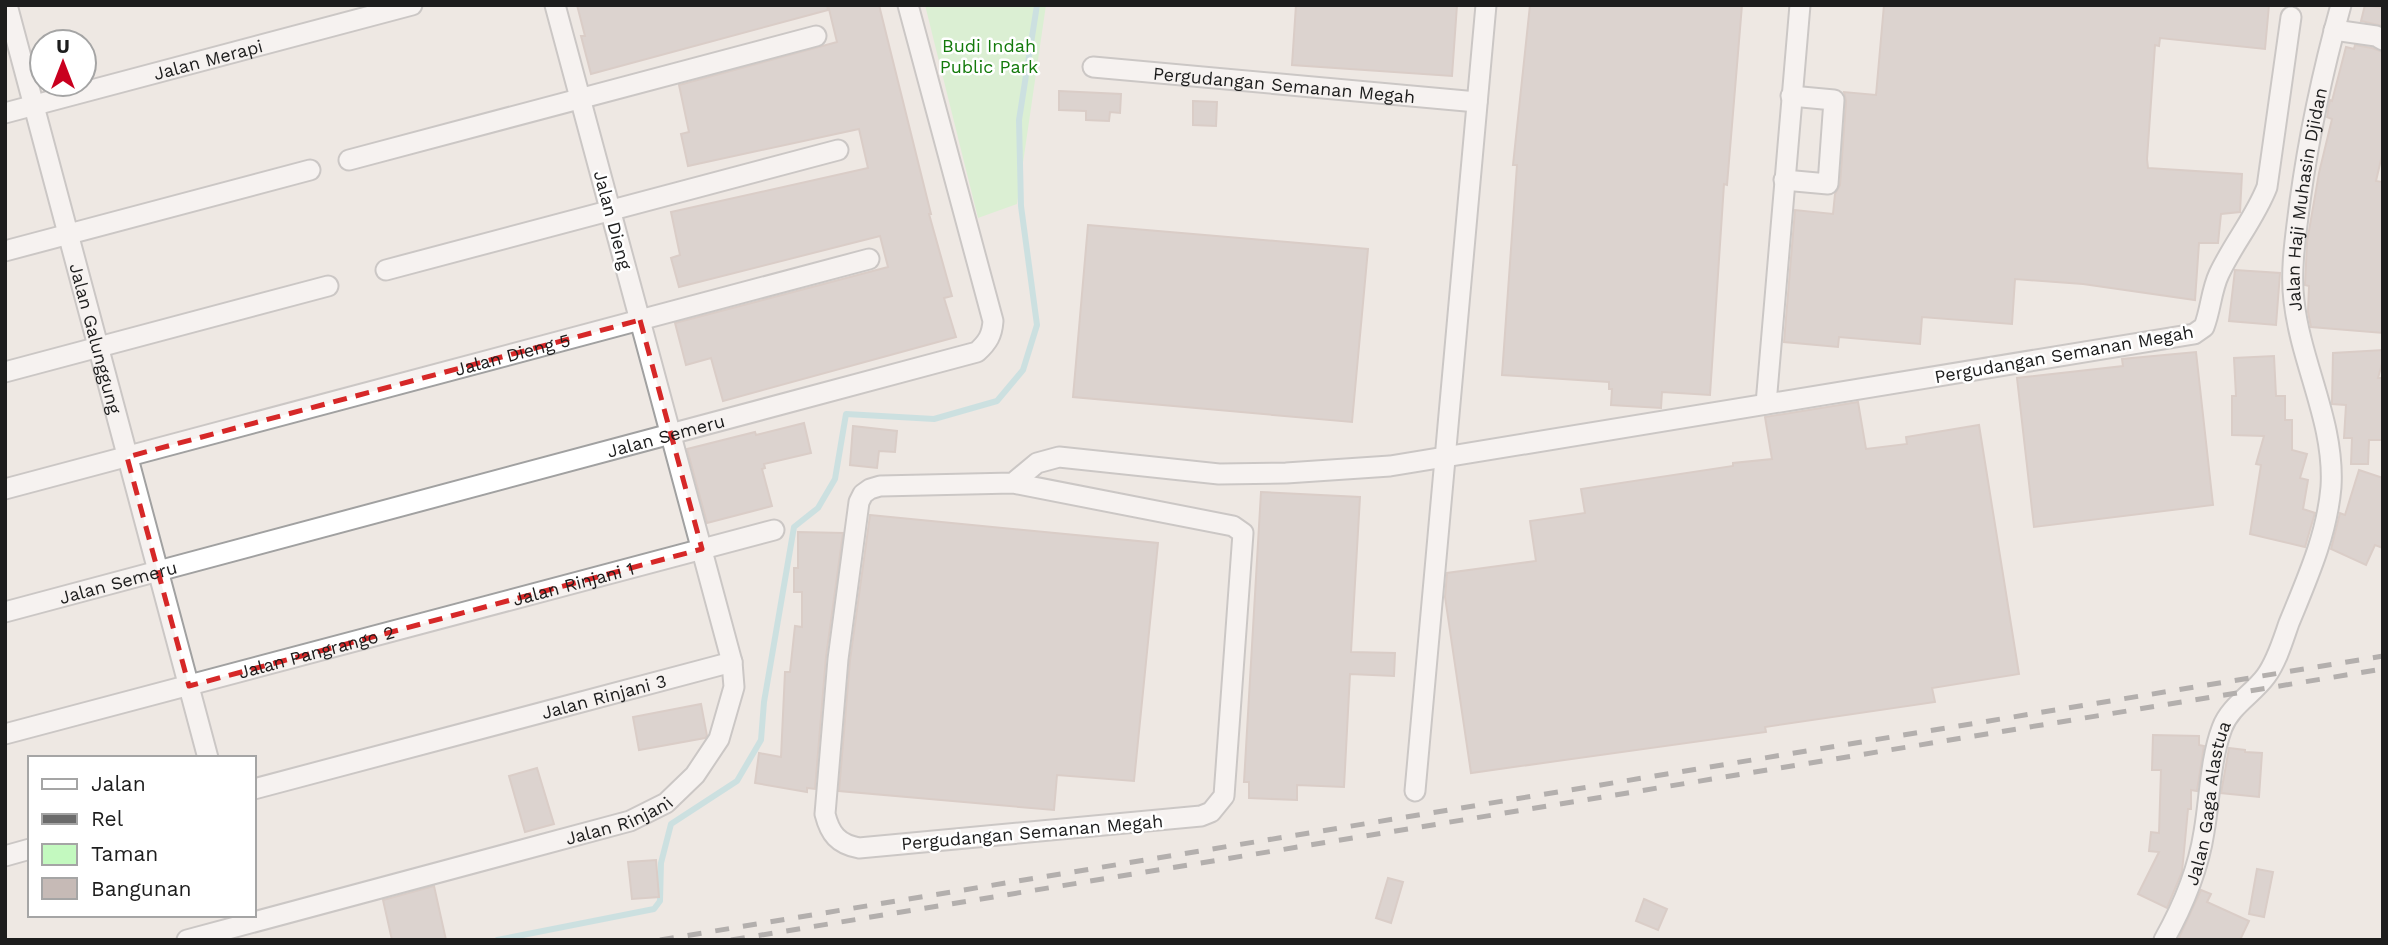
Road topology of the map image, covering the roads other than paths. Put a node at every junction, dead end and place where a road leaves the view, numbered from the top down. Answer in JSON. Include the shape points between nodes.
{"nodes":[{"id":1,"x":7,"y":5,"type":"edge"},
{"id":2,"x":412,"y":5,"type":"edge"},
{"id":3,"x":555,"y":5,"type":"edge"},
{"id":4,"x":908,"y":5,"type":"edge"},
{"id":5,"x":1486,"y":5,"type":"edge"},
{"id":6,"x":1800,"y":5,"type":"edge"},
{"id":7,"x":2341,"y":5,"type":"edge"},
{"id":8,"x":2291,"y":17,"type":"dead end"},
{"id":9,"x":2334,"y":30,"type":"junction"},
{"id":10,"x":816,"y":36,"type":"dead end"},
{"id":11,"x":2383,"y":40,"type":"edge"},
{"id":12,"x":1093,"y":67,"type":"dead end"},
{"id":13,"x":1791,"y":96,"type":"junction"},
{"id":14,"x":580,"y":99,"type":"junction"},
{"id":15,"x":1477,"y":102,"type":"junction"},
{"id":16,"x":34,"y":106,"type":"junction"},
{"id":17,"x":5,"y":113,"type":"edge"},
{"id":18,"x":838,"y":150,"type":"dead end"},
{"id":19,"x":349,"y":160,"type":"dead end"},
{"id":20,"x":310,"y":170,"type":"dead end"},
{"id":21,"x":1784,"y":180,"type":"junction"},
{"id":22,"x":610,"y":211,"type":"junction"},
{"id":23,"x":68,"y":235,"type":"junction"},
{"id":24,"x":5,"y":251,"type":"edge"},
{"id":25,"x":869,"y":259,"type":"dead end"},
{"id":26,"x":386,"y":270,"type":"dead end"},
{"id":27,"x":328,"y":286,"type":"dead end"},
{"id":28,"x":640,"y":320,"type":"junction"},
{"id":29,"x":98,"y":347,"type":"junction"},
{"id":30,"x":5,"y":372,"type":"edge"},
{"id":31,"x":1766,"y":404,"type":"junction"},
{"id":32,"x":671,"y":435,"type":"junction"},
{"id":33,"x":127,"y":457,"type":"junction"},
{"id":34,"x":1446,"y":458,"type":"junction"},
{"id":35,"x":1013,"y":482,"type":"junction"},
{"id":36,"x":5,"y":489,"type":"edge"},
{"id":37,"x":774,"y":530,"type":"dead end"},
{"id":38,"x":702,"y":549,"type":"junction"},
{"id":39,"x":158,"y":571,"type":"junction"},
{"id":40,"x":5,"y":612,"type":"edge"},
{"id":41,"x":445,"y":617,"type":"joint"},
{"id":42,"x":732,"y":662,"type":"junction"},
{"id":43,"x":2267,"y":675,"type":"joint"},
{"id":44,"x":189,"y":686,"type":"junction"},
{"id":45,"x":5,"y":734,"type":"edge"},
{"id":46,"x":207,"y":756,"type":"edge"},
{"id":47,"x":256,"y":788,"type":"edge"},
{"id":48,"x":1415,"y":791,"type":"dead end"},
{"id":49,"x":28,"y":850,"type":"edge"},
{"id":50,"x":5,"y":856,"type":"edge"},
{"id":51,"x":252,"y":919,"type":"edge"},
{"id":52,"x":187,"y":940,"type":"edge"},
{"id":53,"x":2164,"y":940,"type":"edge"}],
"edges":[{"from":1,"to":16,"type":"street","name":"Jalan Galunggung"},
{"from":2,"to":16,"type":"street","name":"Jalan Merapi"},
{"from":3,"to":14,"type":"street","name":"Jalan Dieng"},
{"from":4,"to":32,"type":"street","name":"Jalan Semeru","via":[[993,321],[986,344],[966,356]]},
{"from":5,"to":15,"type":"street"},
{"from":6,"to":13,"type":"street"},
{"from":7,"to":9,"type":"street","name":"Jalan Haji Muhasin Djidan"},
{"from":8,"to":31,"type":"street","name":"Pergudangan Semanan Megah","via":[[2267,187],[2220,273],[2204,327],[2194,334]]},
{"from":9,"to":11,"type":"street"},
{"from":9,"to":43,"type":"street","name":"Jalan Haji Muhasin Djidan","via":[[2303,182],[2293,287],[2326,434],[2331,484],[2314,560]]},
{"from":10,"to":14,"type":"street"},
{"from":12,"to":15,"type":"street","name":"Pergudangan Semanan Megah"},
{"from":13,"to":21,"type":"street"},
{"from":13,"to":21,"type":"street","via":[[1834,100],[1828,184]]},
{"from":14,"to":19,"type":"street"},
{"from":14,"to":22,"type":"street","name":"Jalan Dieng"},
{"from":15,"to":34,"type":"street"},
{"from":16,"to":17,"type":"street","name":"Jalan Merapi"},
{"from":16,"to":23,"type":"street","name":"Jalan Galunggung"},
{"from":18,"to":22,"type":"street"},
{"from":20,"to":23,"type":"street"},
{"from":21,"to":31,"type":"street"},
{"from":22,"to":26,"type":"street"},
{"from":22,"to":28,"type":"street","name":"Jalan Dieng"},
{"from":23,"to":24,"type":"street"},
{"from":23,"to":29,"type":"street","name":"Jalan Galunggung"},
{"from":25,"to":28,"type":"street","name":"Jalan Dieng 5"},
{"from":27,"to":29,"type":"street"},
{"from":28,"to":32,"type":"street","name":"Jalan Dieng"},
{"from":28,"to":33,"type":"street","name":"Jalan Dieng 5"},
{"from":29,"to":30,"type":"street"},
{"from":29,"to":33,"type":"street","name":"Jalan Galunggung"},
{"from":31,"to":34,"type":"street","name":"Pergudangan Semanan Megah"},
{"from":32,"to":38,"type":"street","name":"Jalan Rinjani"},
{"from":32,"to":39,"type":"street","name":"Jalan Semeru"},
{"from":33,"to":36,"type":"street","name":"Jalan Dieng 5"},
{"from":33,"to":39,"type":"street","name":"Jalan Galunggung"},
{"from":34,"to":35,"type":"street","name":"Pergudangan Semanan Megah","via":[[1390,466],[1219,474],[1059,457],[1037,463]]},
{"from":34,"to":48,"type":"street"},
{"from":35,"to":35,"type":"street","name":"Pergudangan Semanan Megah","via":[[1233,526],[1243,533],[1223,796],[1201,816],[846,846],[835,839],[825,814],[838,659],[859,502],[863,494],[880,486]]},
{"from":37,"to":38,"type":"street","name":"Jalan Rinjani 1"},
{"from":38,"to":41,"type":"street","name":"Jalan Rinjani 1"},
{"from":38,"to":42,"type":"street","name":"Jalan Rinjani"},
{"from":39,"to":40,"type":"street","name":"Jalan Semeru"},
{"from":39,"to":44,"type":"street","name":"Jalan Galunggung"},
{"from":41,"to":44,"type":"street","name":"Jalan Pangrango 2"},
{"from":42,"to":47,"type":"street","name":"Jalan Rinjani 3"},
{"from":42,"to":51,"type":"street","name":"Jalan Rinjani","via":[[734,687],[719,739],[695,775],[666,803],[600,830]]},
{"from":43,"to":53,"type":"street","name":"Jalan Gaga Alastua","via":[[2223,727],[2193,877]]},
{"from":44,"to":45,"type":"street","name":"Jalan Pangrango 2"},
{"from":44,"to":46,"type":"street","name":"Jalan Galunggung"},
{"from":49,"to":50,"type":"street"},
{"from":51,"to":52,"type":"street","name":"Jalan Rinjani"}]}
